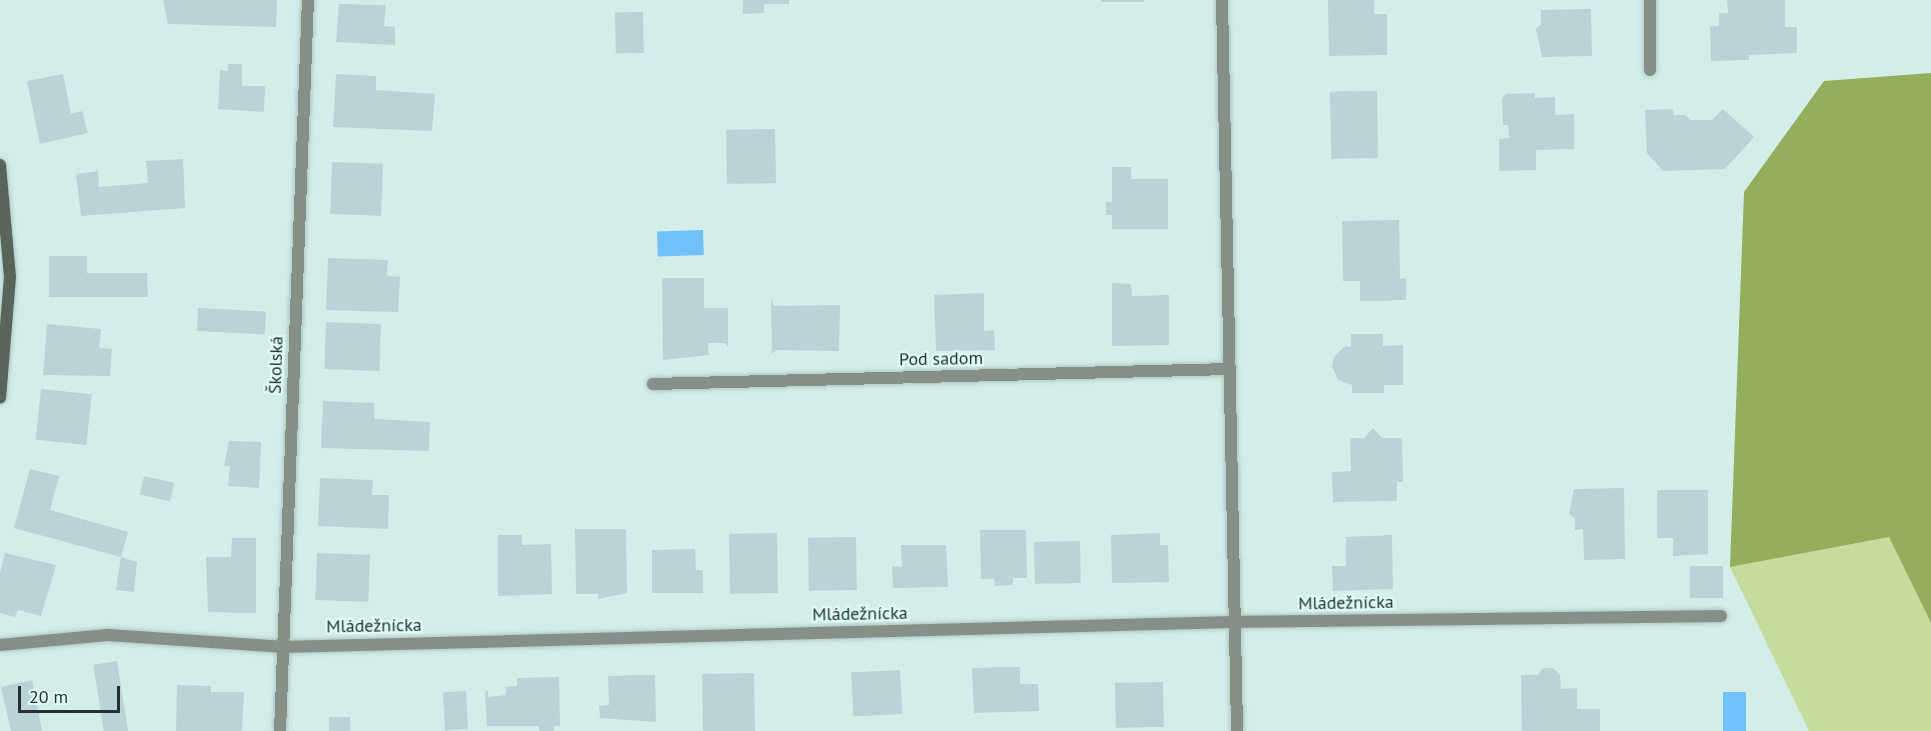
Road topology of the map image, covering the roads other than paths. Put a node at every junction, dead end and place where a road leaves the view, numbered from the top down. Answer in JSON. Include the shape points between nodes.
{"nodes":[{"id":1,"x":308,"y":0,"type":"edge"},
{"id":2,"x":1222,"y":0,"type":"edge"},
{"id":3,"x":1650,"y":0,"type":"edge"},
{"id":4,"x":1650,"y":70,"type":"dead end"},
{"id":5,"x":0,"y":165,"type":"edge"},
{"id":6,"x":1229,"y":369,"type":"junction"},
{"id":7,"x":653,"y":384,"type":"dead end"},
{"id":8,"x":0,"y":398,"type":"edge"},
{"id":9,"x":1721,"y":616,"type":"dead end"},
{"id":10,"x":1234,"y":622,"type":"junction"},
{"id":11,"x":0,"y":645,"type":"edge"},
{"id":12,"x":282,"y":646,"type":"junction"},
{"id":13,"x":280,"y":731,"type":"edge"},
{"id":14,"x":1237,"y":731,"type":"edge"}],
"edges":[{"from":1,"to":12,"type":"street","name":"Školská"},
{"from":2,"to":6,"type":"street"},
{"from":3,"to":4,"type":"street"},
{"from":5,"to":8,"type":"street","via":[[10,277]]},
{"from":6,"to":7,"type":"street","name":"Pod sadom"},
{"from":6,"to":10,"type":"street"},
{"from":9,"to":10,"type":"street","name":"Mládežnícka"},
{"from":10,"to":12,"type":"street","name":"Mládežnícka"},
{"from":10,"to":14,"type":"street"},
{"from":11,"to":12,"type":"street","name":"Mládežnícka","via":[[108,636]]},
{"from":12,"to":13,"type":"street","name":"Školská"}]}
